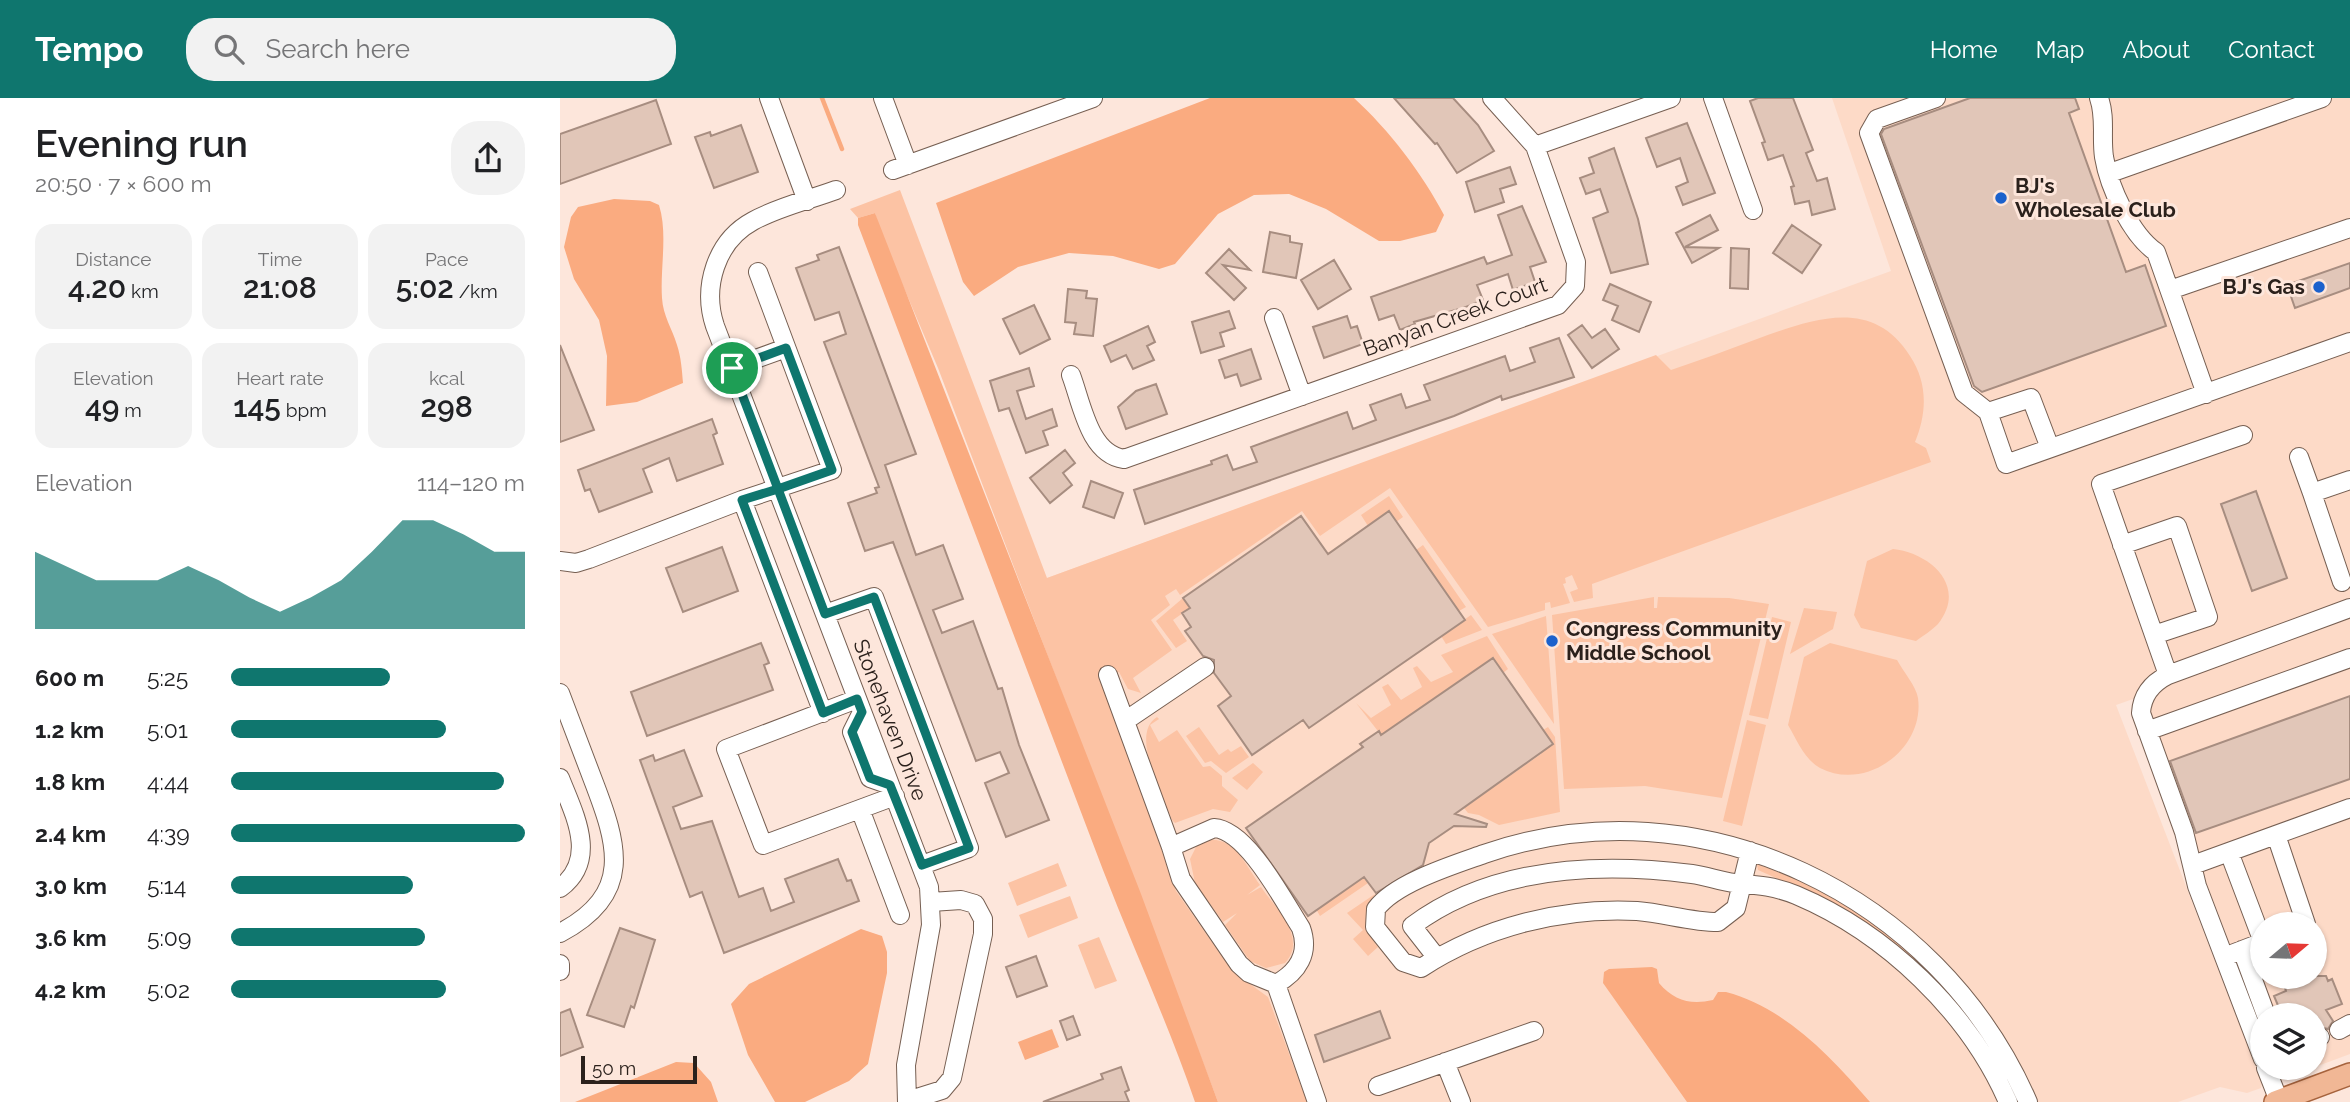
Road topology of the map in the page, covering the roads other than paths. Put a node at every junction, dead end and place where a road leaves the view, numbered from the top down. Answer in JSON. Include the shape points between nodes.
{"nodes":[{"id":1,"x":769,"y":98,"type":"edge"},
{"id":2,"x":883,"y":98,"type":"edge"},
{"id":3,"x":1093,"y":98,"type":"edge"},
{"id":4,"x":1492,"y":98,"type":"edge"},
{"id":5,"x":1671,"y":98,"type":"edge"},
{"id":6,"x":1713,"y":98,"type":"edge"},
{"id":7,"x":1936,"y":98,"type":"edge"},
{"id":8,"x":2099,"y":98,"type":"edge"},
{"id":9,"x":2322,"y":98,"type":"edge"},
{"id":10,"x":1535,"y":146,"type":"junction"},
{"id":11,"x":2110,"y":173,"type":"junction"},
{"id":12,"x":836,"y":190,"type":"dead end"},
{"id":13,"x":807,"y":201,"type":"junction"},
{"id":14,"x":1753,"y":210,"type":"dead end"},
{"id":15,"x":2350,"y":228,"type":"edge"},
{"id":16,"x":758,"y":272,"type":"dead end"},
{"id":17,"x":2170,"y":290,"type":"junction"},
{"id":18,"x":1273,"y":318,"type":"dead end"},
{"id":19,"x":2350,"y":342,"type":"edge"},
{"id":20,"x":786,"y":348,"type":"junction"},
{"id":21,"x":732,"y":368,"type":"junction"},
{"id":22,"x":1071,"y":374,"type":"dead end"},
{"id":23,"x":2206,"y":394,"type":"junction"},
{"id":24,"x":1302,"y":396,"type":"junction"},
{"id":25,"x":1988,"y":412,"type":"junction"},
{"id":26,"x":2243,"y":435,"type":"dead end"},
{"id":27,"x":2050,"y":448,"type":"junction"},
{"id":28,"x":2299,"y":457,"type":"dead end"},
{"id":29,"x":2350,"y":480,"type":"edge"},
{"id":30,"x":778,"y":489,"type":"junction"},
{"id":31,"x":2312,"y":493,"type":"junction"},
{"id":32,"x":742,"y":500,"type":"junction"},
{"id":33,"x":2122,"y":545,"type":"junction"},
{"id":34,"x":560,"y":561,"type":"edge"},
{"id":35,"x":2342,"y":582,"type":"dead end"},
{"id":36,"x":2350,"y":609,"type":"edge"},
{"id":37,"x":825,"y":614,"type":"junction"},
{"id":38,"x":2154,"y":635,"type":"junction"},
{"id":39,"x":2350,"y":658,"type":"edge"},
{"id":40,"x":1205,"y":667,"type":"dead end"},
{"id":41,"x":1108,"y":675,"type":"dead end"},
{"id":42,"x":2168,"y":675,"type":"junction"},
{"id":43,"x":560,"y":693,"type":"edge"},
{"id":44,"x":860,"y":706,"type":"junction"},
{"id":45,"x":823,"y":713,"type":"junction"},
{"id":46,"x":1125,"y":721,"type":"junction"},
{"id":47,"x":2147,"y":731,"type":"junction"},
{"id":48,"x":560,"y":778,"type":"edge"},
{"id":49,"x":892,"y":790,"type":"junction"},
{"id":50,"x":2350,"y":808,"type":"edge"},
{"id":51,"x":860,"y":809,"type":"junction"},
{"id":52,"x":2276,"y":835,"type":"junction"},
{"id":53,"x":1171,"y":847,"type":"junction"},
{"id":54,"x":1750,"y":851,"type":"junction"},
{"id":55,"x":2229,"y":852,"type":"junction"},
{"id":56,"x":922,"y":865,"type":"junction"},
{"id":57,"x":2193,"y":865,"type":"junction"},
{"id":58,"x":1745,"y":883,"type":"junction"},
{"id":59,"x":560,"y":888,"type":"edge"},
{"id":60,"x":931,"y":902,"type":"junction"},
{"id":61,"x":2302,"y":912,"type":"edge"},
{"id":62,"x":900,"y":915,"type":"dead end"},
{"id":63,"x":560,"y":933,"type":"edge"},
{"id":64,"x":2242,"y":950,"type":"junction"},
{"id":65,"x":2224,"y":957,"type":"junction"},
{"id":66,"x":1437,"y":958,"type":"junction"},
{"id":67,"x":560,"y":964,"type":"edge"},
{"id":68,"x":560,"y":971,"type":"edge"},
{"id":69,"x":1276,"y":984,"type":"junction"},
{"id":70,"x":2262,"y":1003,"type":"edge"},
{"id":71,"x":2250,"y":1025,"type":"edge"},
{"id":72,"x":1534,"y":1031,"type":"dead end"},
{"id":73,"x":1445,"y":1062,"type":"junction"},
{"id":74,"x":2350,"y":1074,"type":"edge"},
{"id":75,"x":2270,"y":1080,"type":"edge"},
{"id":76,"x":1378,"y":1086,"type":"dead end"},
{"id":77,"x":907,"y":1101,"type":"edge"},
{"id":78,"x":2277,"y":1101,"type":"edge"},
{"id":79,"x":1317,"y":1102,"type":"edge"},
{"id":80,"x":1461,"y":1102,"type":"edge"},
{"id":81,"x":2008,"y":1102,"type":"edge"},
{"id":82,"x":2028,"y":1102,"type":"edge"}],
"edges":[{"from":1,"to":13,"type":"street"},
{"from":2,"to":3,"type":"street","via":[[900,167]]},
{"from":4,"to":10,"type":"street","name":"Banyan Creek Court"},
{"from":5,"to":10,"type":"street"},
{"from":6,"to":14,"type":"street"},
{"from":7,"to":25,"type":"street","via":[[1877,119],[1869,133],[1964,393]]},
{"from":8,"to":11,"type":"street"},
{"from":9,"to":11,"type":"street"},
{"from":10,"to":24,"type":"street","name":"Banyan Creek Court","via":[[1576,262],[1578,275],[1568,297],[1558,305]]},
{"from":11,"to":17,"type":"street","via":[[2128,223],[2156,251]]},
{"from":12,"to":13,"type":"street","name":"Stonehaven Drive"},
{"from":13,"to":21,"type":"street","name":"Stonehaven Drive","via":[[752,222],[731,239],[717,261],[711,314]]},
{"from":15,"to":17,"type":"street"},
{"from":16,"to":20,"type":"street"},
{"from":17,"to":23,"type":"street"},
{"from":18,"to":24,"type":"street"},
{"from":19,"to":23,"type":"street"},
{"from":20,"to":21,"type":"street"},
{"from":20,"to":30,"type":"street","via":[[832,470]]},
{"from":21,"to":30,"type":"street","name":"Stonehaven Drive"},
{"from":22,"to":24,"type":"street","name":"Banyan Creek Court","via":[[1095,439],[1104,451],[1125,459]]},
{"from":23,"to":27,"type":"street"},
{"from":25,"to":27,"type":"street","via":[[2031,398]]},
{"from":25,"to":27,"type":"street","via":[[2006,464]]},
{"from":26,"to":33,"type":"street","via":[[2101,484]]},
{"from":28,"to":31,"type":"street"},
{"from":29,"to":31,"type":"street"},
{"from":30,"to":32,"type":"street"},
{"from":30,"to":37,"type":"street","name":"Stonehaven Drive"},
{"from":31,"to":35,"type":"street"},
{"from":32,"to":34,"type":"street","via":[[589,559]]},
{"from":32,"to":45,"type":"street"},
{"from":33,"to":38,"type":"street"},
{"from":33,"to":38,"type":"street","via":[[2177,526],[2208,617]]},
{"from":36,"to":42,"type":"street"},
{"from":37,"to":44,"type":"street","name":"Stonehaven Drive"},
{"from":37,"to":56,"type":"street","via":[[874,597],[969,848]]},
{"from":38,"to":42,"type":"street"},
{"from":39,"to":47,"type":"street"},
{"from":40,"to":46,"type":"street"},
{"from":41,"to":46,"type":"street"},
{"from":42,"to":47,"type":"street","via":[[2151,687],[2142,704]]},
{"from":43,"to":63,"type":"street","via":[[610,826],[615,858],[607,890],[595,908]]},
{"from":44,"to":45,"type":"street"},
{"from":44,"to":49,"type":"street","name":"Stonehaven Drive"},
{"from":45,"to":51,"type":"street","via":[[726,749],[763,845]]},
{"from":46,"to":53,"type":"street"},
{"from":47,"to":57,"type":"street"},
{"from":48,"to":59,"type":"street","via":[[582,841],[575,874]]},
{"from":49,"to":51,"type":"street"},
{"from":49,"to":56,"type":"street","name":"Stonehaven Drive"},
{"from":50,"to":52,"type":"street"},
{"from":51,"to":62,"type":"street"},
{"from":52,"to":55,"type":"street"},
{"from":52,"to":61,"type":"street"},
{"from":53,"to":69,"type":"street","via":[[1181,878],[1239,964]]},
{"from":53,"to":69,"type":"street","via":[[1214,828],[1242,841],[1304,936],[1302,960]]},
{"from":54,"to":58,"type":"street"},
{"from":54,"to":66,"type":"street","via":[[1660,834],[1604,832],[1496,850],[1413,883],[1376,909],[1378,935],[1403,962],[1421,968]]},
{"from":54,"to":82,"type":"street","via":[[1845,894],[1920,948],[1987,1025]]},
{"from":55,"to":57,"type":"street"},
{"from":55,"to":64,"type":"street","via":[[2263,943]]},
{"from":56,"to":60,"type":"street","name":"Stonehaven Drive"},
{"from":57,"to":65,"type":"street"},
{"from":58,"to":66,"type":"street","via":[[1736,908],[1718,922],[1638,911],[1566,915],[1488,934]]},
{"from":58,"to":66,"type":"street","via":[[1643,869],[1547,872],[1467,896],[1412,926]]},
{"from":58,"to":81,"type":"street","via":[[1769,884],[1823,908],[1892,956],[1953,1013],[1985,1058]]},
{"from":60,"to":77,"type":"street","name":"Stonehaven Drive","via":[[906,1065]]},
{"from":60,"to":77,"type":"street","via":[[975,904],[983,919],[983,934],[952,1078],[942,1090]]},
{"from":64,"to":65,"type":"street"},
{"from":64,"to":70,"type":"street"},
{"from":65,"to":71,"type":"street"},
{"from":67,"to":68,"type":"street"},
{"from":69,"to":79,"type":"street"},
{"from":72,"to":73,"type":"street"},
{"from":73,"to":76,"type":"street"},
{"from":73,"to":80,"type":"street"},
{"from":74,"to":78,"type":"main road"},
{"from":75,"to":78,"type":"street"}]}
